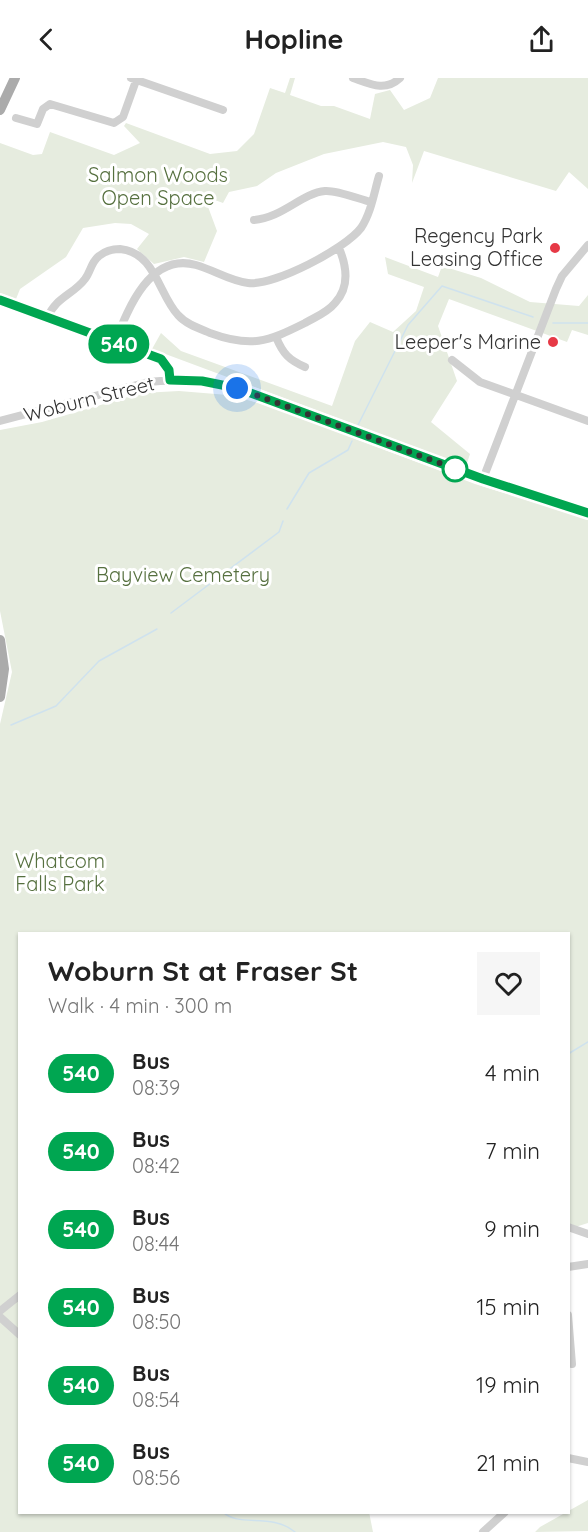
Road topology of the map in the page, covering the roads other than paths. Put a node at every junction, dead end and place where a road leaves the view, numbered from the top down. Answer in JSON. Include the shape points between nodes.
{"nodes":[{"id":1,"x":353,"y":78,"type":"edge"},
{"id":2,"x":400,"y":78,"type":"edge"},
{"id":3,"x":11,"y":79,"type":"edge"},
{"id":4,"x":135,"y":79,"type":"edge"},
{"id":5,"x":0,"y":110,"type":"edge"},
{"id":6,"x":223,"y":110,"type":"dead end"},
{"id":7,"x":16,"y":118,"type":"dead end"},
{"id":8,"x":379,"y":176,"type":"dead end"},
{"id":9,"x":371,"y":202,"type":"junction"},
{"id":10,"x":254,"y":220,"type":"dead end"},
{"id":11,"x":588,"y":245,"type":"edge"},
{"id":12,"x":339,"y":248,"type":"junction"},
{"id":13,"x":155,"y":274,"type":"junction"},
{"id":14,"x":0,"y":300,"type":"edge"},
{"id":15,"x":48,"y":317,"type":"junction"},
{"id":16,"x":276,"y":337,"type":"junction"},
{"id":17,"x":115,"y":342,"type":"junction"},
{"id":18,"x":452,"y":360,"type":"dead end"},
{"id":19,"x":305,"y":367,"type":"dead end"},
{"id":20,"x":170,"y":380,"type":"junction"},
{"id":21,"x":516,"y":396,"type":"junction"},
{"id":22,"x":0,"y":421,"type":"edge"},
{"id":23,"x":588,"y":421,"type":"edge"},
{"id":24,"x":483,"y":479,"type":"junction"},
{"id":25,"x":588,"y":513,"type":"edge"},
{"id":26,"x":0,"y":640,"type":"edge"},
{"id":27,"x":0,"y":697,"type":"edge"},
{"id":28,"x":570,"y":1228,"type":"edge"},
{"id":29,"x":588,"y":1234,"type":"edge"},
{"id":30,"x":588,"y":1264,"type":"edge"},
{"id":31,"x":570,"y":1267,"type":"edge"},
{"id":32,"x":18,"y":1297,"type":"edge"},
{"id":33,"x":0,"y":1311,"type":"edge"},
{"id":34,"x":0,"y":1317,"type":"edge"},
{"id":35,"x":18,"y":1333,"type":"edge"},
{"id":36,"x":570,"y":1340,"type":"edge"},
{"id":37,"x":572,"y":1364,"type":"dead end"},
{"id":38,"x":570,"y":1458,"type":"edge"},
{"id":39,"x":588,"y":1462,"type":"edge"},
{"id":40,"x":503,"y":1514,"type":"edge"},
{"id":41,"x":483,"y":1532,"type":"edge"}],
"edges":[{"from":1,"to":2,"type":"street","via":[[375,86]]},
{"from":3,"to":5,"type":"main road"},
{"from":4,"to":6,"type":"street"},
{"from":4,"to":7,"type":"street","via":[[123,117],[114,123],[53,104],[46,105],[37,124]]},
{"from":8,"to":9,"type":"street"},
{"from":9,"to":10,"type":"street","via":[[325,191],[270,217]]},
{"from":9,"to":12,"type":"street","via":[[362,226]]},
{"from":11,"to":21,"type":"street","via":[[562,276]]},
{"from":12,"to":13,"type":"street","via":[[260,283],[239,281],[184,263],[167,266]]},
{"from":12,"to":16,"type":"street","via":[[346,268],[340,297],[323,314]]},
{"from":13,"to":15,"type":"street","via":[[131,252],[107,251],[95,259],[81,284],[55,303]]},
{"from":13,"to":16,"type":"street","via":[[174,309],[189,324],[232,340],[253,342]]},
{"from":13,"to":17,"type":"street","via":[[133,300]]},
{"from":14,"to":15,"type":"street"},
{"from":15,"to":17,"type":"street"},
{"from":16,"to":19,"type":"street","via":[[282,352]]},
{"from":17,"to":20,"type":"street","via":[[163,360]]},
{"from":18,"to":21,"type":"street","via":[[480,382]]},
{"from":20,"to":22,"type":"street","name":"Woburn Street","via":[[148,382]]},
{"from":20,"to":24,"type":"street","name":"Woburn Street","via":[[237,388]]},
{"from":21,"to":23,"type":"street"},
{"from":21,"to":24,"type":"street"},
{"from":24,"to":25,"type":"street","name":"Woburn Street"},
{"from":26,"to":27,"type":"main road","via":[[4,669]]},
{"from":28,"to":29,"type":"street"},
{"from":30,"to":31,"type":"street"},
{"from":32,"to":33,"type":"street"},
{"from":34,"to":35,"type":"street"},
{"from":36,"to":37,"type":"street"},
{"from":38,"to":39,"type":"street"},
{"from":40,"to":41,"type":"street"}]}
